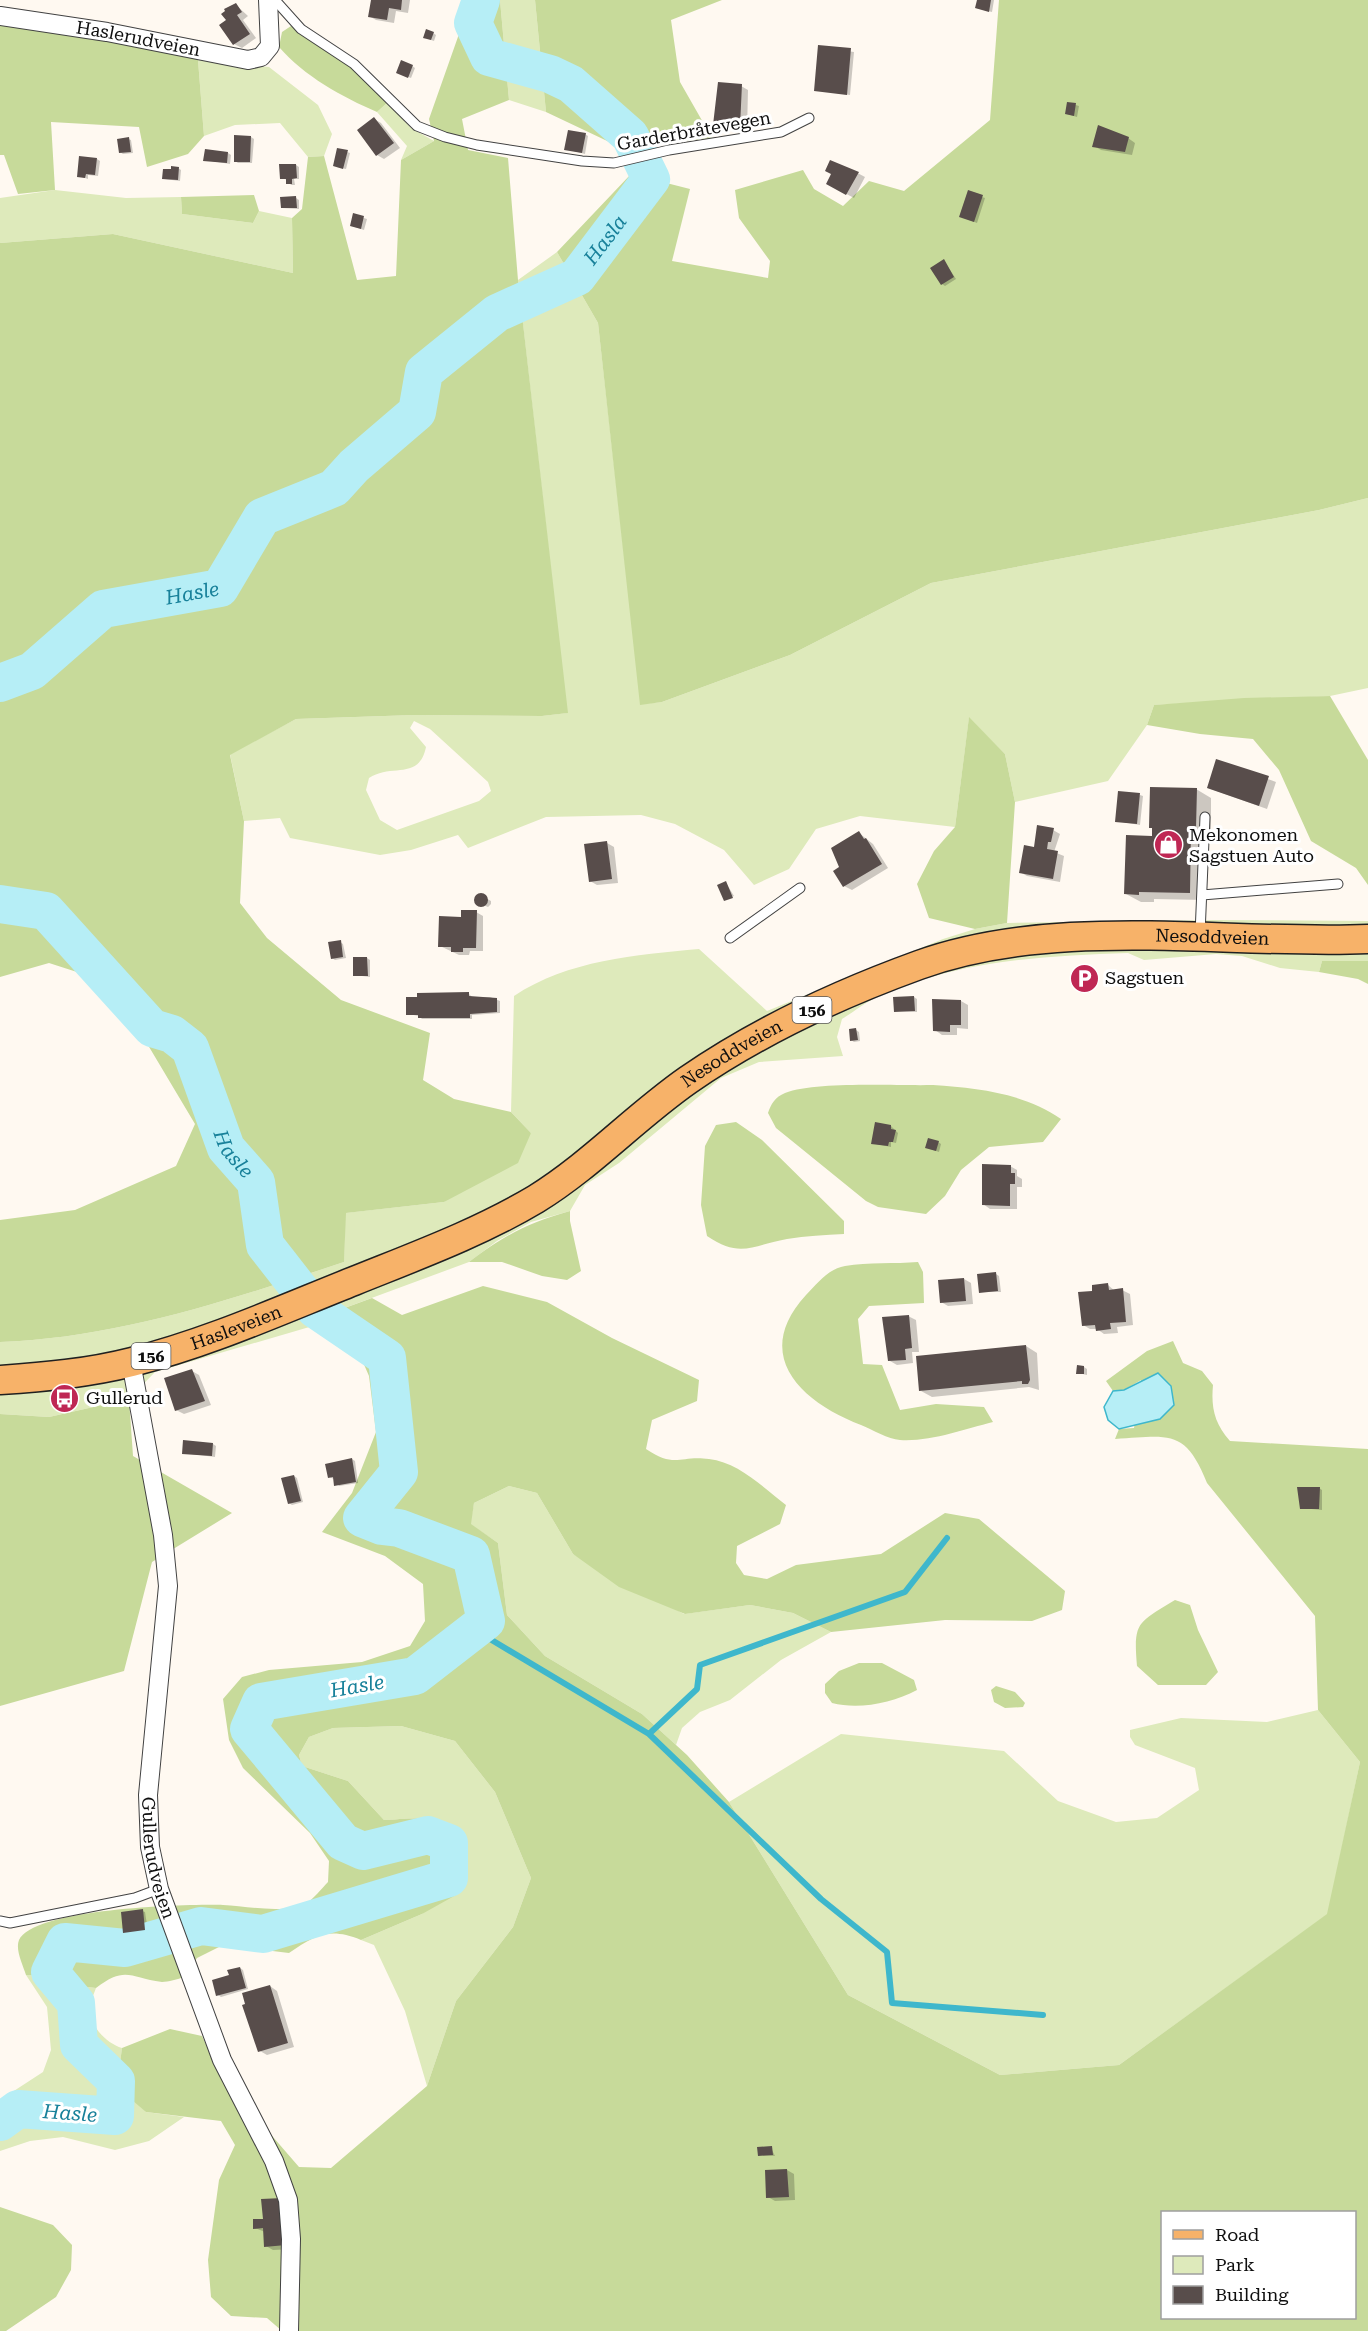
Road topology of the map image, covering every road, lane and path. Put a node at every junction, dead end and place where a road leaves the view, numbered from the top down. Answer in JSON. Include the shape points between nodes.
{"nodes":[{"id":1,"x":268,"y":0,"type":"edge"},
{"id":2,"x":275,"y":0,"type":"edge"},
{"id":3,"x":0,"y":16,"type":"edge"},
{"id":4,"x":809,"y":118,"type":"dead end"},
{"id":5,"x":1205,"y":817,"type":"dead end"},
{"id":6,"x":1338,"y":884,"type":"dead end"},
{"id":7,"x":800,"y":888,"type":"dead end"},
{"id":8,"x":1202,"y":895,"type":"junction"},
{"id":9,"x":1200,"y":936,"type":"junction"},
{"id":10,"x":730,"y":938,"type":"dead end"},
{"id":11,"x":1368,"y":939,"type":"edge"},
{"id":12,"x":294,"y":1304,"type":"joint"},
{"id":13,"x":131,"y":1362,"type":"junction"},
{"id":14,"x":0,"y":1380,"type":"edge"},
{"id":15,"x":159,"y":1889,"type":"junction"},
{"id":16,"x":0,"y":1921,"type":"edge"},
{"id":17,"x":289,"y":2331,"type":"edge"}],
"edges":[{"from":1,"to":3,"type":"street","name":"Haslerudveien","via":[[270,46],[258,59]]},
{"from":2,"to":4,"type":"lane","name":"Garderbråtevegen","via":[[301,29],[354,64],[402,113],[426,130],[477,145],[614,163],[780,132]]},
{"from":5,"to":8,"type":"lane"},
{"from":6,"to":8,"type":"lane"},
{"from":7,"to":10,"type":"lane"},
{"from":8,"to":9,"type":"lane"},
{"from":9,"to":11,"type":"main road","name":"Nesoddveien","number":"156"},
{"from":9,"to":12,"type":"main road","name":"Nesoddveien","number":"156","via":[[1009,943],[958,953],[868,985],[787,1021],[719,1060],[529,1203],[468,1234]]},
{"from":12,"to":13,"type":"main road","name":"Hasleveien","number":"156","via":[[189,1345]]},
{"from":13,"to":14,"type":"main road","name":"Hasleveien","number":"156","via":[[52,1377]]},
{"from":13,"to":15,"type":"street","name":"Gullerudveien","via":[[163,1535],[168,1586],[148,1795],[150,1847]]},
{"from":15,"to":16,"type":"lane","via":[[135,1898],[10,1923]]},
{"from":15,"to":17,"type":"street","name":"Gullerudveien","via":[[222,2060],[274,2161],[288,2200]]}]}
